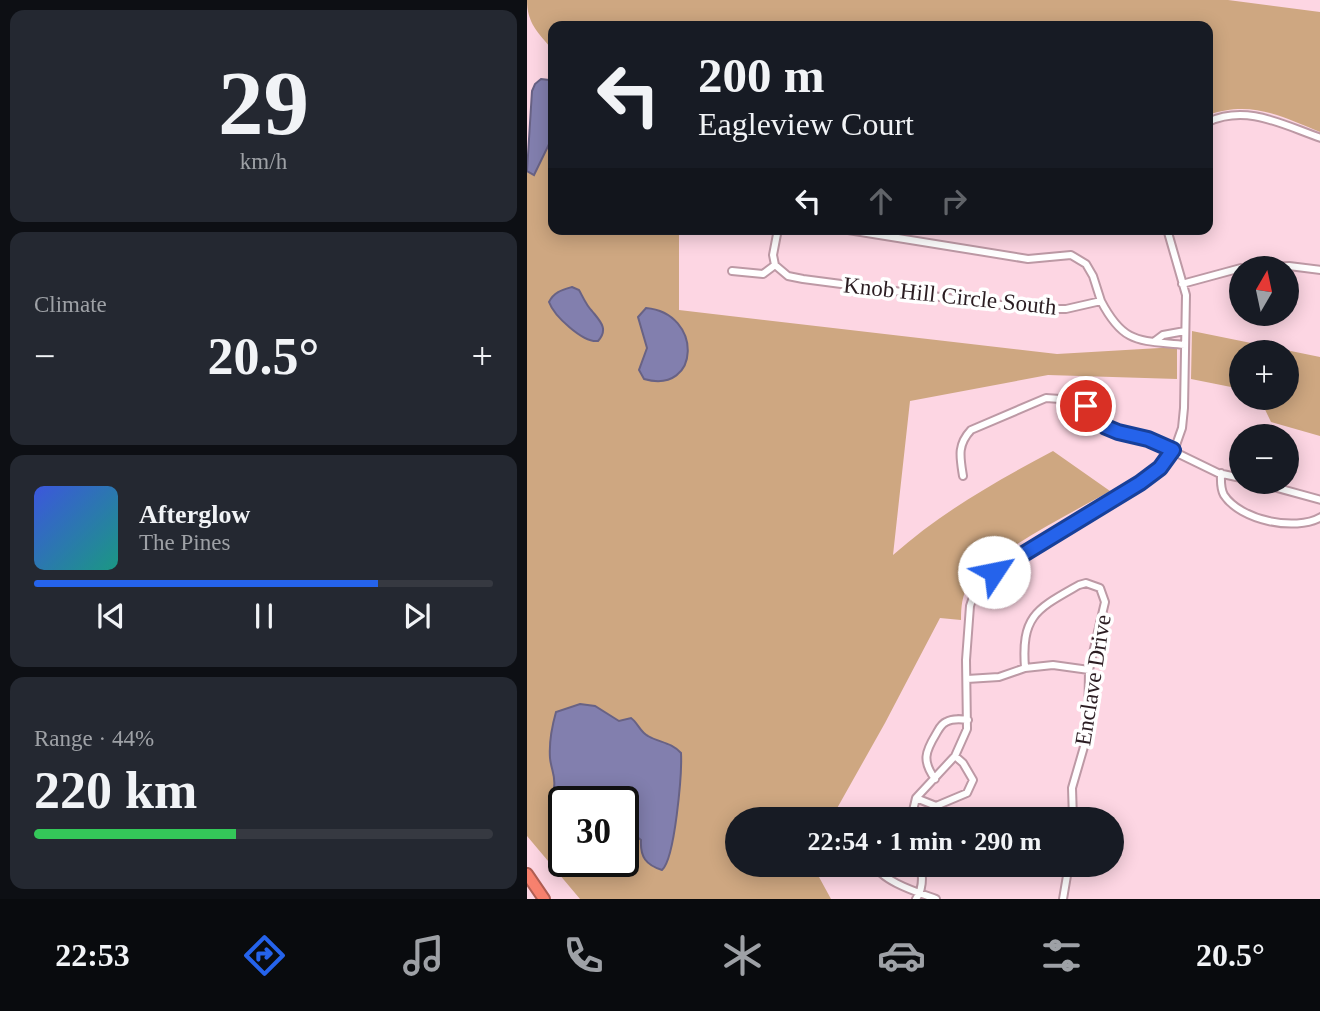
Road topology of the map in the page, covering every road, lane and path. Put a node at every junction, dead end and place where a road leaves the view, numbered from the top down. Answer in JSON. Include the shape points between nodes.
{"nodes":[{"id":1,"x":1213,"y":120,"type":"edge"},
{"id":2,"x":1320,"y":138,"type":"edge"},
{"id":3,"x":777,"y":235,"type":"edge"},
{"id":4,"x":878,"y":235,"type":"edge"},
{"id":5,"x":1169,"y":235,"type":"edge"},
{"id":6,"x":775,"y":265,"type":"junction"},
{"id":7,"x":1299,"y":267,"type":"edge"},
{"id":8,"x":1320,"y":270,"type":"edge"},
{"id":9,"x":732,"y":271,"type":"dead end"},
{"id":10,"x":1229,"y":271,"type":"edge"},
{"id":11,"x":1182,"y":284,"type":"junction"},
{"id":12,"x":1101,"y":300,"type":"junction"},
{"id":13,"x":1185,"y":331,"type":"junction"},
{"id":14,"x":1155,"y":341,"type":"junction"},
{"id":15,"x":1184,"y":345,"type":"junction"},
{"id":16,"x":1173,"y":450,"type":"junction"},
{"id":17,"x":1221,"y":473,"type":"junction"},
{"id":18,"x":1229,"y":475,"type":"edge"},
{"id":19,"x":963,"y":476,"type":"dead end"},
{"id":20,"x":1299,"y":494,"type":"edge"},
{"id":21,"x":1320,"y":500,"type":"edge"},
{"id":22,"x":1320,"y":517,"type":"edge"},
{"id":23,"x":1025,"y":668,"type":"junction"},
{"id":24,"x":1089,"y":670,"type":"junction"},
{"id":25,"x":967,"y":679,"type":"junction"},
{"id":26,"x":968,"y":720,"type":"junction"},
{"id":27,"x":955,"y":756,"type":"junction"},
{"id":28,"x":935,"y":779,"type":"junction"},
{"id":29,"x":916,"y":798,"type":"junction"},
{"id":30,"x":914,"y":807,"type":"edge"},
{"id":31,"x":1073,"y":807,"type":"edge"},
{"id":32,"x":527,"y":874,"type":"edge"},
{"id":33,"x":885,"y":877,"type":"edge"},
{"id":34,"x":922,"y":877,"type":"edge"},
{"id":35,"x":1067,"y":877,"type":"edge"},
{"id":36,"x":527,"y":887,"type":"edge"},
{"id":37,"x":918,"y":896,"type":"edge"},
{"id":38,"x":541,"y":899,"type":"edge"},
{"id":39,"x":937,"y":899,"type":"edge"},
{"id":40,"x":1063,"y":899,"type":"edge"}],
"edges":[{"from":1,"to":2,"type":"street","via":[[1258,115]]},
{"from":3,"to":6,"type":"street"},
{"from":4,"to":12,"type":"street","via":[[1028,259],[1071,254],[1086,264]]},
{"from":5,"to":11,"type":"street"},
{"from":6,"to":9,"type":"street","via":[[763,274]]},
{"from":6,"to":12,"type":"street","name":"Knob Hill Circle South","via":[[788,276],[803,279],[1032,309],[1066,309]]},
{"from":7,"to":8,"type":"street"},
{"from":10,"to":11,"type":"street"},
{"from":11,"to":13,"type":"street"},
{"from":12,"to":14,"type":"street","via":[[1122,333]]},
{"from":13,"to":14,"type":"street"},
{"from":13,"to":15,"type":"street"},
{"from":14,"to":15,"type":"street"},
{"from":15,"to":16,"type":"street","via":[[1182,428]]},
{"from":16,"to":17,"type":"street"},
{"from":16,"to":19,"type":"street","via":[[1106,427],[1086,406],[1046,398],[971,430],[959,449]]},
{"from":16,"to":25,"type":"street","via":[[1160,468],[1140,483],[1018,555],[984,581],[970,606]]},
{"from":17,"to":18,"type":"street"},
{"from":17,"to":22,"type":"street","via":[[1227,499],[1259,519],[1296,524]]},
{"from":20,"to":21,"type":"street"},
{"from":23,"to":24,"type":"street","via":[[1053,665]]},
{"from":23,"to":24,"type":"street","name":"Enclave Drive","via":[[1029,622],[1052,600],[1086,583],[1100,588],[1105,602]]},
{"from":23,"to":25,"type":"street","via":[[999,677]]},
{"from":24,"to":31,"type":"street","name":"Enclave Drive","via":[[1088,733],[1072,788]]},
{"from":25,"to":26,"type":"street"},
{"from":26,"to":27,"type":"street"},
{"from":26,"to":28,"type":"street","via":[[946,722],[926,749],[927,768]]},
{"from":27,"to":28,"type":"street"},
{"from":27,"to":29,"type":"street","via":[[973,780],[967,793],[936,806]]},
{"from":28,"to":29,"type":"street"},
{"from":29,"to":30,"type":"street"},
{"from":32,"to":38,"type":"highway"},
{"from":33,"to":37,"type":"street"},
{"from":34,"to":37,"type":"street"},
{"from":35,"to":40,"type":"street"},
{"from":36,"to":38,"type":"highway"},
{"from":37,"to":39,"type":"street"}]}
